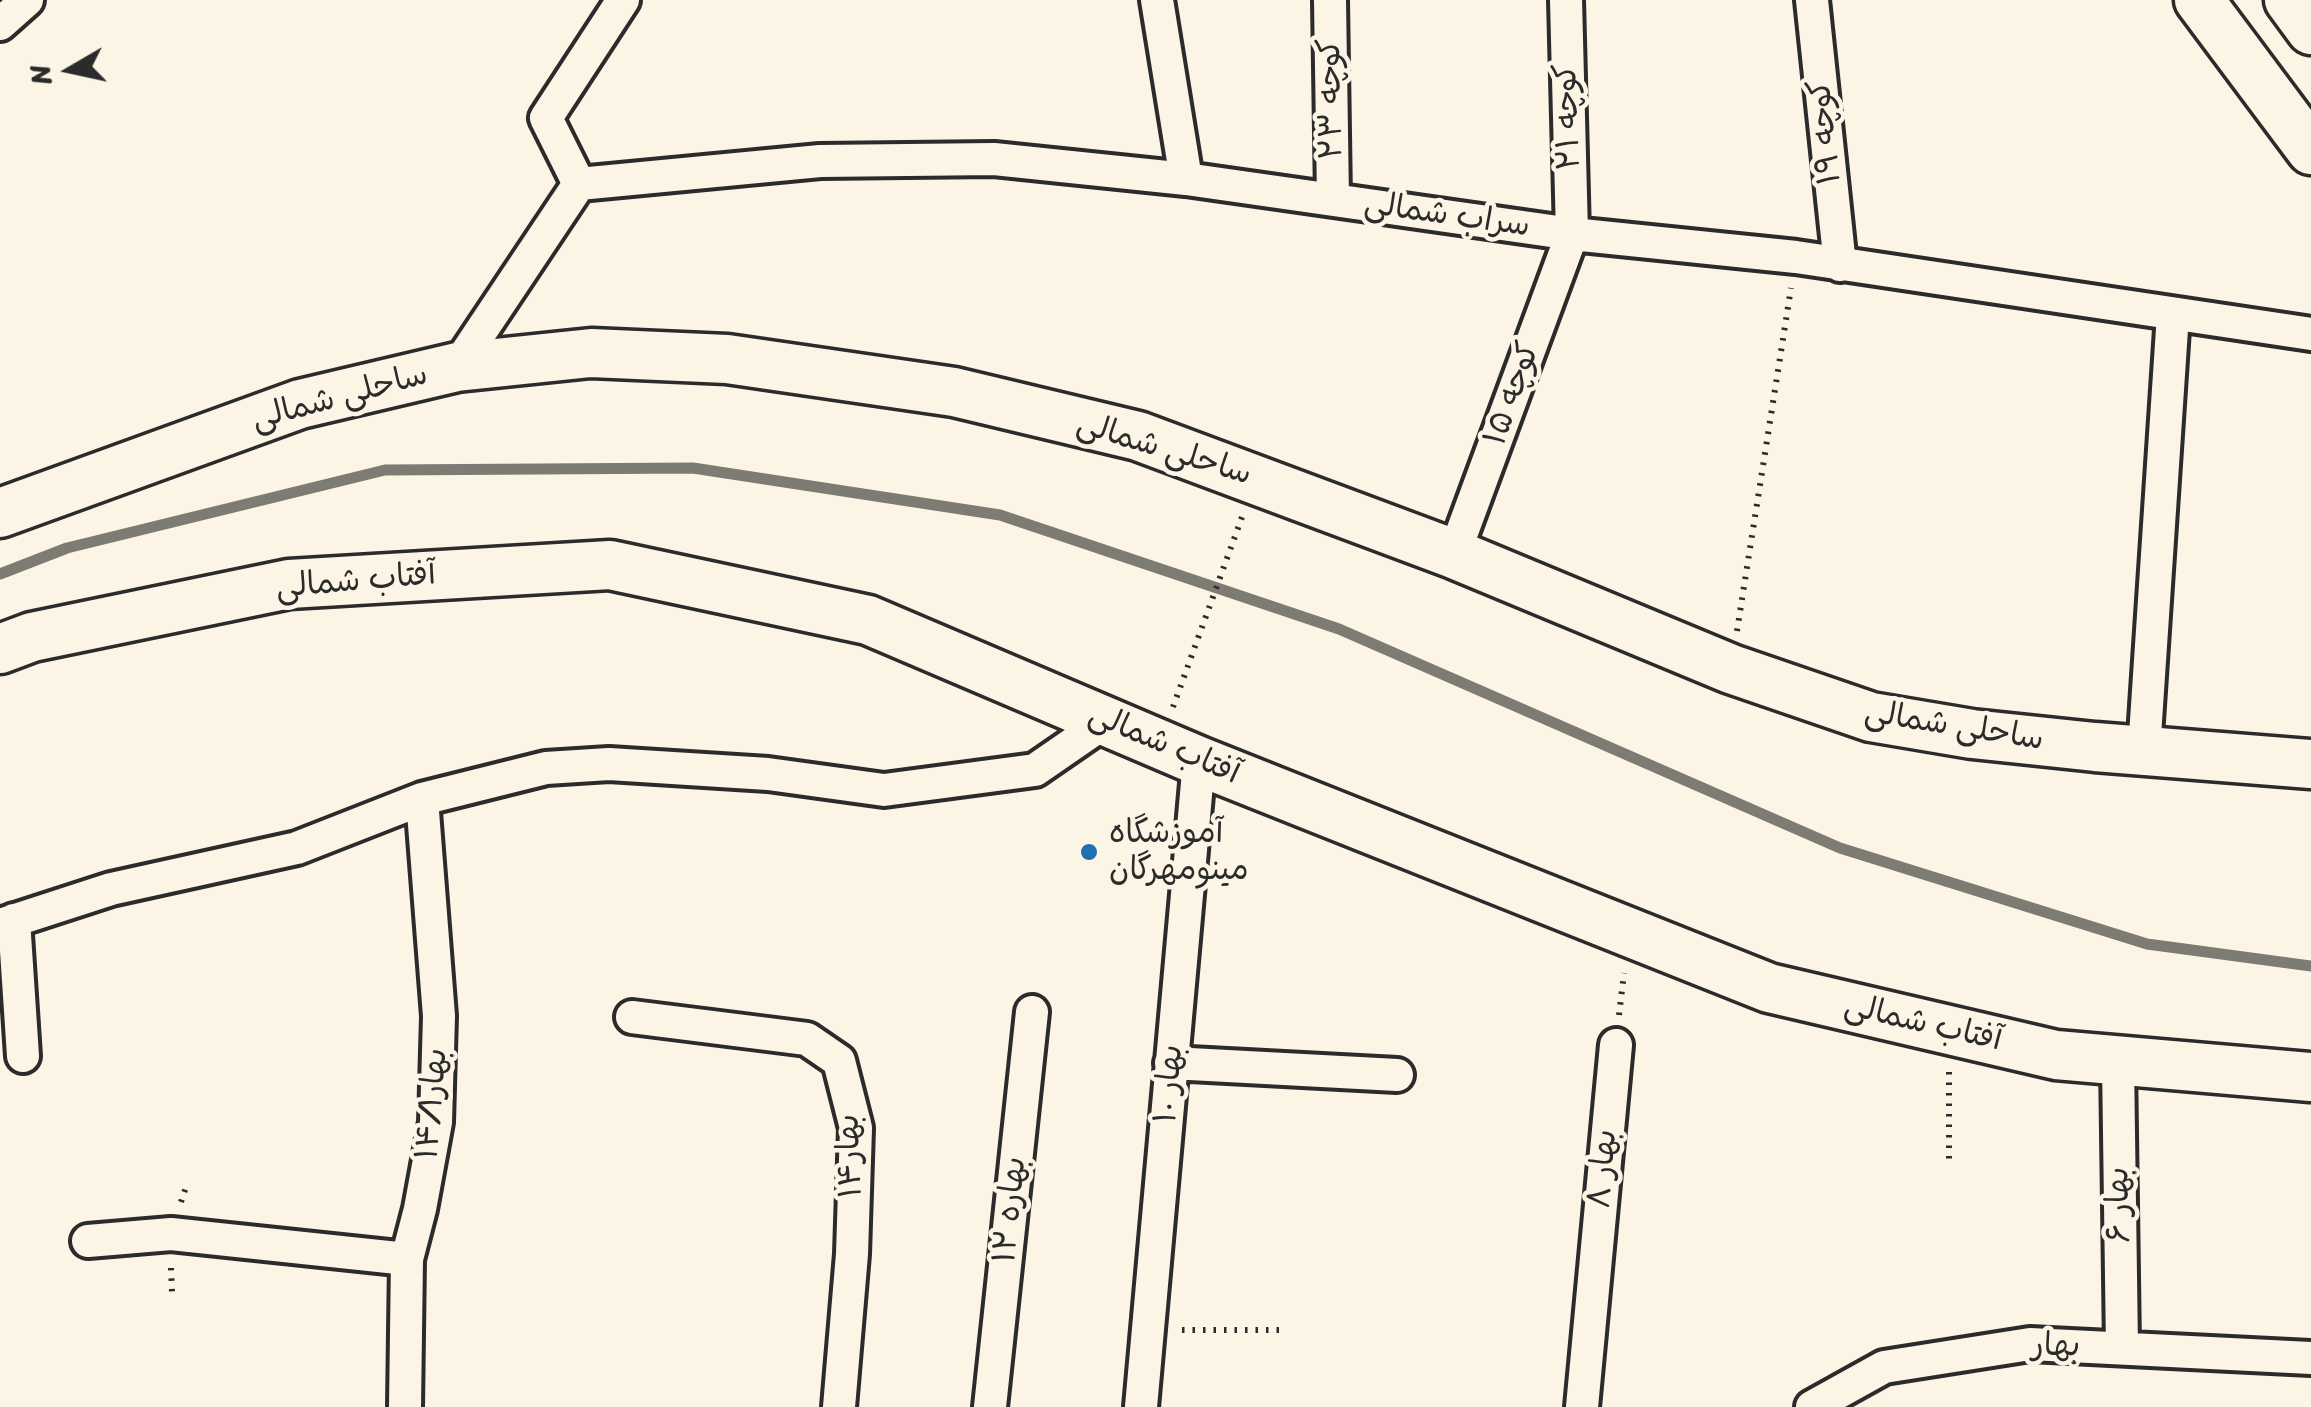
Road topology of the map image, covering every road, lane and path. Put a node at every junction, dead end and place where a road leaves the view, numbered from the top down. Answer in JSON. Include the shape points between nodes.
{"nodes":[{"id":1,"x":27,"y":0,"type":"edge"},
{"id":2,"x":623,"y":0,"type":"edge"},
{"id":3,"x":1157,"y":0,"type":"edge"},
{"id":4,"x":1330,"y":0,"type":"edge"},
{"id":5,"x":1566,"y":0,"type":"edge"},
{"id":6,"x":1812,"y":0,"type":"edge"},
{"id":7,"x":2199,"y":0,"type":"edge"},
{"id":8,"x":0,"y":24,"type":"edge"},
{"id":9,"x":2311,"y":150,"type":"edge"},
{"id":10,"x":1186,"y":179,"type":"junction"},
{"id":11,"x":579,"y":184,"type":"junction"},
{"id":12,"x":1333,"y":199,"type":"junction"},
{"id":13,"x":1572,"y":234,"type":"junction"},
{"id":14,"x":1796,"y":257,"type":"junction"},
{"id":15,"x":1840,"y":264,"type":"junction"},
{"id":16,"x":2173,"y":314,"type":"junction"},
{"id":17,"x":2311,"y":334,"type":"edge"},
{"id":18,"x":457,"y":367,"type":"junction"},
{"id":19,"x":0,"y":513,"type":"edge"},
{"id":20,"x":1242,"y":516,"type":"dead end"},
{"id":21,"x":1454,"y":554,"type":"junction"},
{"id":22,"x":0,"y":648,"type":"edge"},
{"id":23,"x":1731,"y":669,"type":"junction"},
{"id":24,"x":1106,"y":721,"type":"junction"},
{"id":25,"x":2144,"y":751,"type":"junction"},
{"id":26,"x":1179,"y":752,"type":"junction"},
{"id":27,"x":2311,"y":764,"type":"edge"},
{"id":28,"x":422,"y":799,"type":"junction"},
{"id":29,"x":7,"y":922,"type":"edge"},
{"id":30,"x":1628,"y":932,"type":"junction"},
{"id":31,"x":1032,"y":1012,"type":"dead end"},
{"id":32,"x":632,"y":1017,"type":"dead end"},
{"id":33,"x":1948,"y":1030,"type":"junction"},
{"id":34,"x":1616,"y":1046,"type":"joint"},
{"id":35,"x":23,"y":1056,"type":"dead end"},
{"id":36,"x":2118,"y":1061,"type":"junction"},
{"id":37,"x":1172,"y":1063,"type":"junction"},
{"id":38,"x":1397,"y":1074,"type":"dead end"},
{"id":39,"x":2311,"y":1077,"type":"edge"},
{"id":40,"x":1949,"y":1160,"type":"dead end"},
{"id":41,"x":88,"y":1241,"type":"dead end"},
{"id":42,"x":407,"y":1259,"type":"junction"},
{"id":43,"x":1148,"y":1330,"type":"junction"},
{"id":44,"x":1281,"y":1330,"type":"dead end"},
{"id":45,"x":2122,"y":1348,"type":"junction"},
{"id":46,"x":2311,"y":1358,"type":"edge"},
{"id":47,"x":405,"y":1407,"type":"edge"},
{"id":48,"x":838,"y":1407,"type":"edge"},
{"id":49,"x":990,"y":1407,"type":"edge"},
{"id":50,"x":1141,"y":1407,"type":"edge"},
{"id":51,"x":1582,"y":1407,"type":"edge"},
{"id":52,"x":1812,"y":1407,"type":"edge"}],
"edges":[{"from":1,"to":8,"type":"street"},
{"from":2,"to":11,"type":"street","via":[[546,118]]},
{"from":3,"to":10,"type":"street"},
{"from":4,"to":12,"type":"street","name":"کوچه ۲۳"},
{"from":5,"to":13,"type":"street","name":"کوچه ۲۱"},
{"from":6,"to":15,"type":"street","name":"کوچه ۱۹"},
{"from":7,"to":9,"type":"street"},
{"from":10,"to":11,"type":"street","name":"سراب شمالی","via":[[994,159],[820,161]]},
{"from":10,"to":12,"type":"street","name":"سراب شمالی"},
{"from":11,"to":18,"type":"street"},
{"from":12,"to":13,"type":"street","name":"سراب شمالی"},
{"from":13,"to":14,"type":"street","name":"سراب شمالی"},
{"from":13,"to":21,"type":"street","name":"کوچه ۱۵"},
{"from":14,"to":15,"type":"street","name":"سراب شمالی"},
{"from":14,"to":23,"type":"path"},
{"from":15,"to":16,"type":"street","name":"سراب شمالی"},
{"from":16,"to":17,"type":"street","name":"سراب شمالی"},
{"from":16,"to":25,"type":"street"},
{"from":18,"to":19,"type":"street","name":"ساحلی شمالی","via":[[300,404]]},
{"from":18,"to":21,"type":"street","name":"ساحلی شمالی","via":[[591,353],[727,358],[954,392],[1138,436]]},
{"from":20,"to":26,"type":"path","via":[[1195,650]]},
{"from":21,"to":23,"type":"street","name":"ساحلی شمالی"},
{"from":22,"to":24,"type":"street","name":"آفتاب شمالی","via":[[289,584],[610,565],[868,620]]},
{"from":23,"to":25,"type":"street","name":"ساحلی شمالی","via":[[1871,717]]},
{"from":24,"to":26,"type":"street","name":"آفتاب شمالی"},
{"from":24,"to":28,"type":"street","via":[[1035,770],[884,790],[768,774],[609,764],[546,768]]},
{"from":25,"to":27,"type":"street","name":"ساحلی شمالی"},
{"from":26,"to":30,"type":"street","name":"آفتاب شمالی"},
{"from":26,"to":37,"type":"street","name":"بهار ۱۰"},
{"from":28,"to":29,"type":"street","via":[[297,848],[111,889]]},
{"from":28,"to":42,"type":"street","name":"بهار۱۴/۱","via":[[440,1016],[436,1122]]},
{"from":29,"to":35,"type":"street"},
{"from":30,"to":33,"type":"street","name":"آفتاب شمالی","via":[[1769,988]]},
{"from":30,"to":34,"type":"path"},
{"from":31,"to":49,"type":"street","name":"بهاره ۱۲"},
{"from":32,"to":48,"type":"street","name":"بهار۱۴","via":[[807,1039],[839,1061],[856,1128]]},
{"from":33,"to":36,"type":"street","name":"آفتاب شمالی","via":[[2056,1056]]},
{"from":33,"to":40,"type":"path"},
{"from":34,"to":51,"type":"street","name":"بهار ۸"},
{"from":36,"to":39,"type":"street","name":"آفتاب شمالی"},
{"from":36,"to":45,"type":"street","name":"بهار ۶"},
{"from":37,"to":38,"type":"street"},
{"from":37,"to":43,"type":"street","name":"بهار ۱۰"},
{"from":41,"to":42,"type":"street","via":[[171,1234]]},
{"from":42,"to":47,"type":"street","name":"بهار۱۴/۱"},
{"from":43,"to":44,"type":"path"},
{"from":43,"to":50,"type":"street","name":"بهار ۱۰"},
{"from":45,"to":46,"type":"street","name":"بهار"},
{"from":45,"to":52,"type":"street","name":"بهار","via":[[2030,1344],[1884,1368]]}]}
